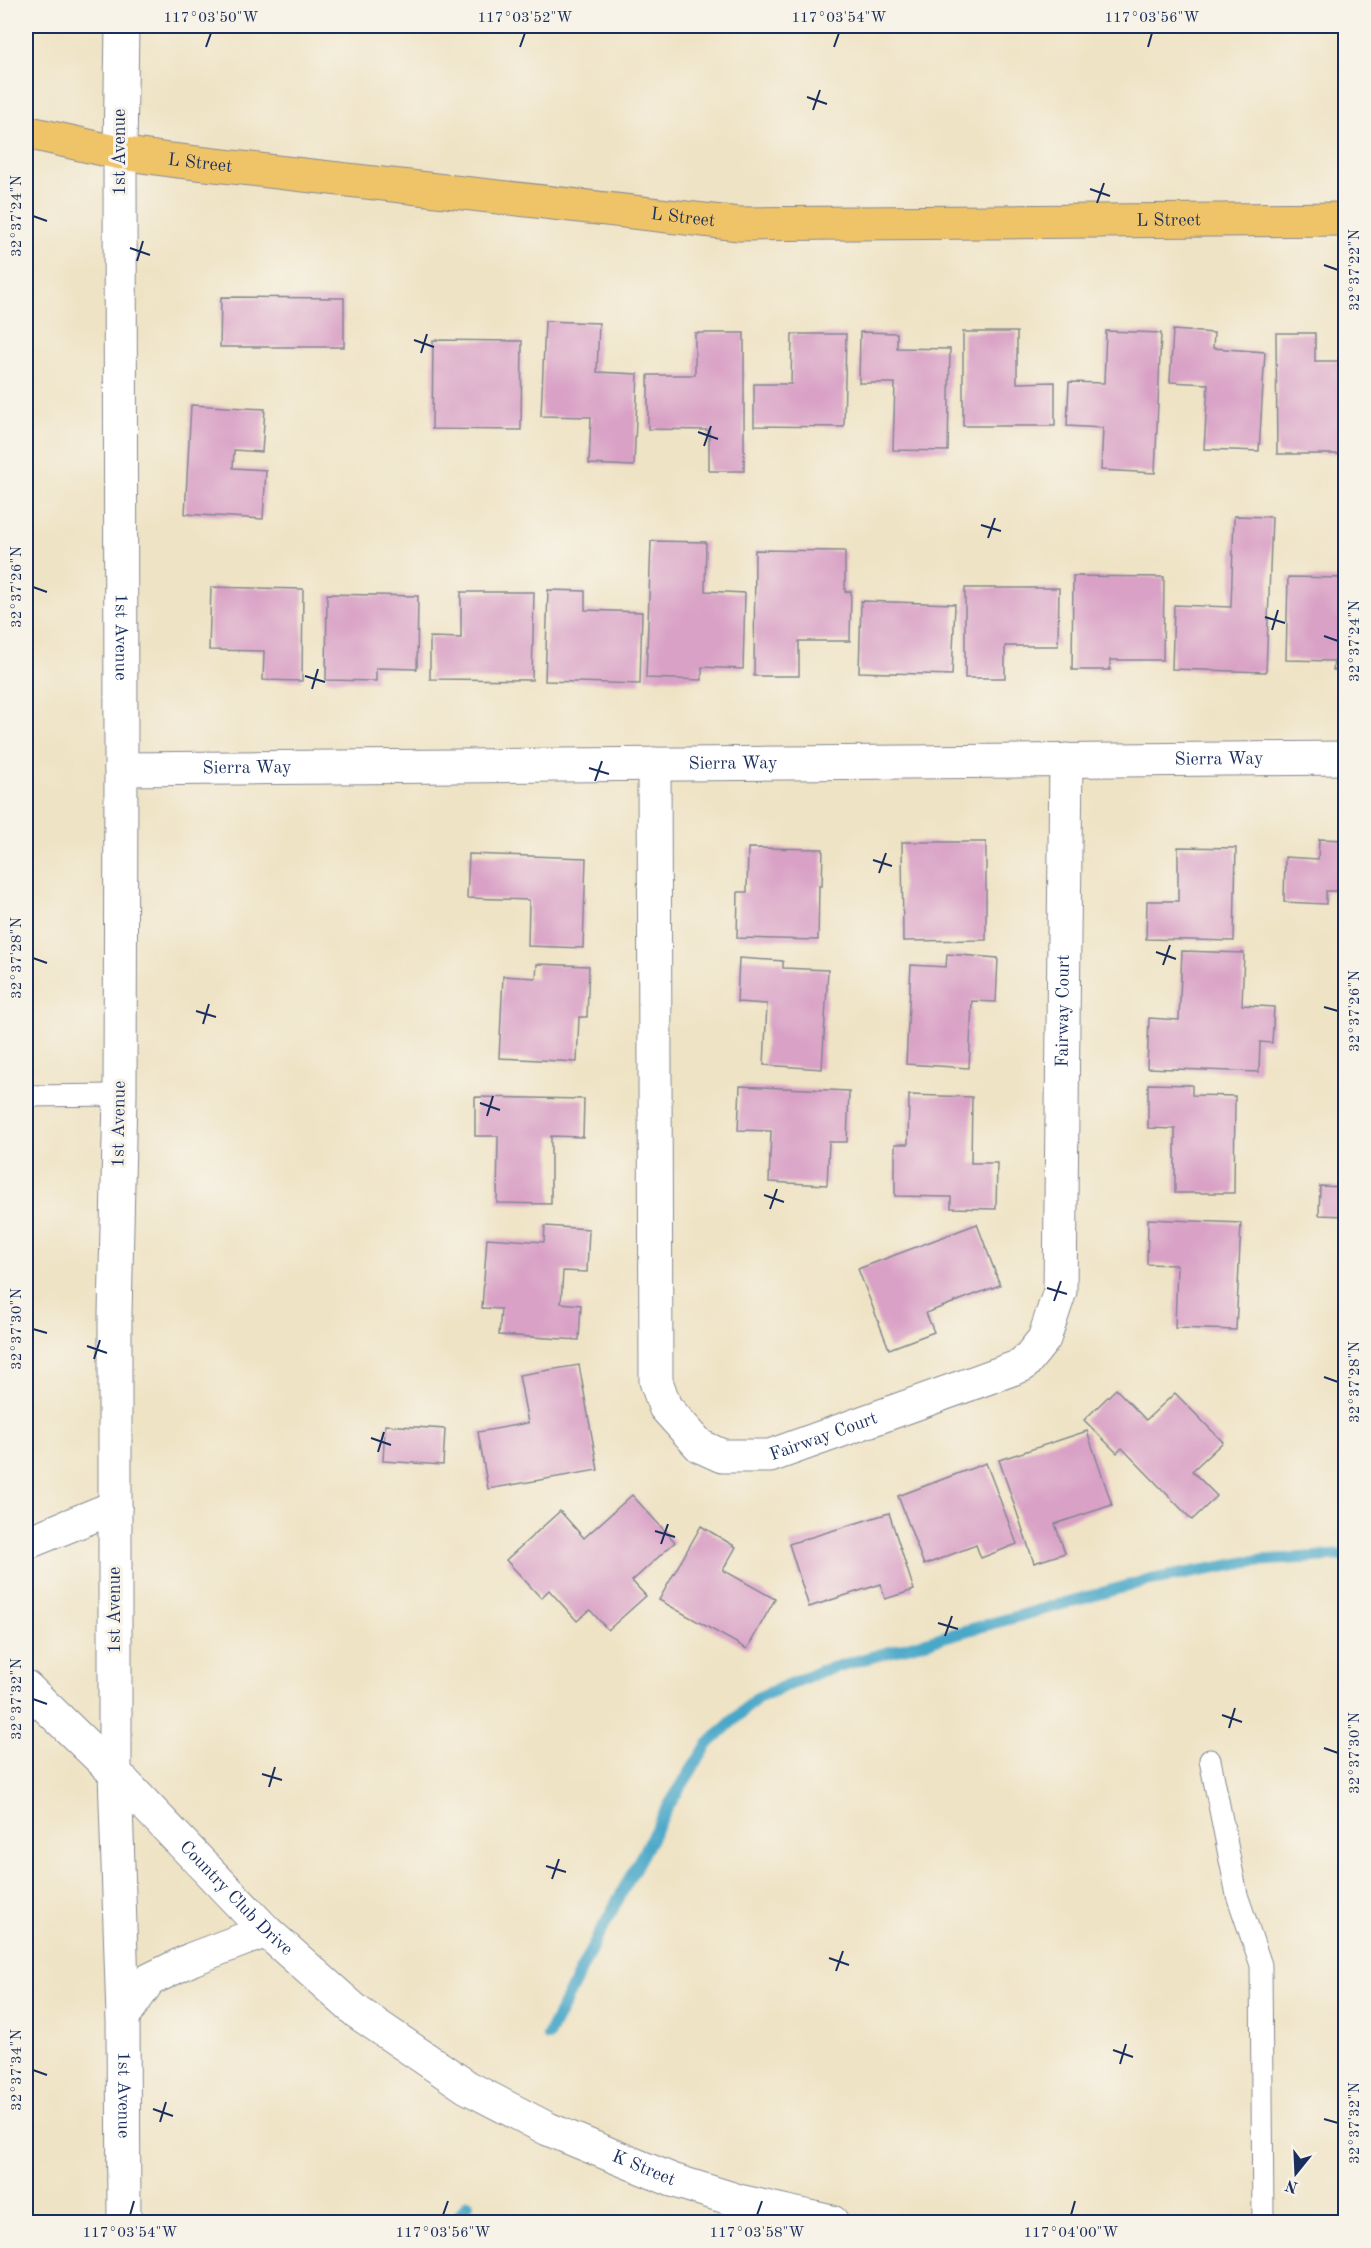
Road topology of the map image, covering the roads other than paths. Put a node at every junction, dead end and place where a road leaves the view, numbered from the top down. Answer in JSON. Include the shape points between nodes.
{"nodes":[{"id":1,"x":122,"y":26,"type":"edge"},
{"id":2,"x":26,"y":132,"type":"edge"},
{"id":3,"x":120,"y":153,"type":"junction"},
{"id":4,"x":1346,"y":219,"type":"edge"},
{"id":5,"x":1346,"y":758,"type":"edge"},
{"id":6,"x":1066,"y":760,"type":"junction"},
{"id":7,"x":654,"y":764,"type":"junction"},
{"id":8,"x":121,"y":769,"type":"junction"},
{"id":9,"x":120,"y":1095,"type":"junction"},
{"id":10,"x":26,"y":1096,"type":"edge"},
{"id":11,"x":115,"y":1507,"type":"junction"},
{"id":12,"x":26,"y":1543,"type":"edge"},
{"id":13,"x":26,"y":1687,"type":"edge"},
{"id":14,"x":1210,"y":1760,"type":"dead end"},
{"id":15,"x":115,"y":1773,"type":"junction"},
{"id":16,"x":266,"y":1931,"type":"junction"},
{"id":17,"x":123,"y":2017,"type":"junction"},
{"id":18,"x":467,"y":2087,"type":"joint"},
{"id":19,"x":124,"y":2223,"type":"edge"},
{"id":20,"x":831,"y":2223,"type":"edge"},
{"id":21,"x":1263,"y":2223,"type":"edge"}],
"edges":[{"from":1,"to":3,"type":"street","name":"1st Avenue"},
{"from":2,"to":3,"type":"main road","name":"L Street"},
{"from":3,"to":4,"type":"main road","name":"L Street","via":[[739,224]]},
{"from":3,"to":8,"type":"street","name":"1st Avenue"},
{"from":5,"to":6,"type":"street","name":"Sierra Way"},
{"from":6,"to":7,"type":"street","name":"Sierra Way"},
{"from":6,"to":7,"type":"street","name":"Fairway Court","via":[[1060,1291],[1044,1339],[1023,1365],[770,1456],[722,1456],[700,1446],[665,1407],[656,1381]]},
{"from":7,"to":8,"type":"street","name":"Sierra Way"},
{"from":8,"to":9,"type":"street","name":"1st Avenue"},
{"from":9,"to":10,"type":"lane"},
{"from":9,"to":11,"type":"street","name":"1st Avenue"},
{"from":11,"to":12,"type":"street"},
{"from":11,"to":15,"type":"street","name":"1st Avenue"},
{"from":13,"to":15,"type":"street","name":"Country Club Drive"},
{"from":14,"to":21,"type":"lane","via":[[1237,1895],[1261,1965]]},
{"from":15,"to":16,"type":"street","name":"Country Club Drive"},
{"from":15,"to":17,"type":"street","name":"1st Avenue"},
{"from":16,"to":17,"type":"street","via":[[192,1959],[150,1980]]},
{"from":16,"to":18,"type":"street","name":"Country Club Drive","via":[[357,2012]]},
{"from":17,"to":19,"type":"street","name":"1st Avenue"},
{"from":18,"to":20,"type":"street","name":"K Street","via":[[548,2129],[672,2180]]}]}
